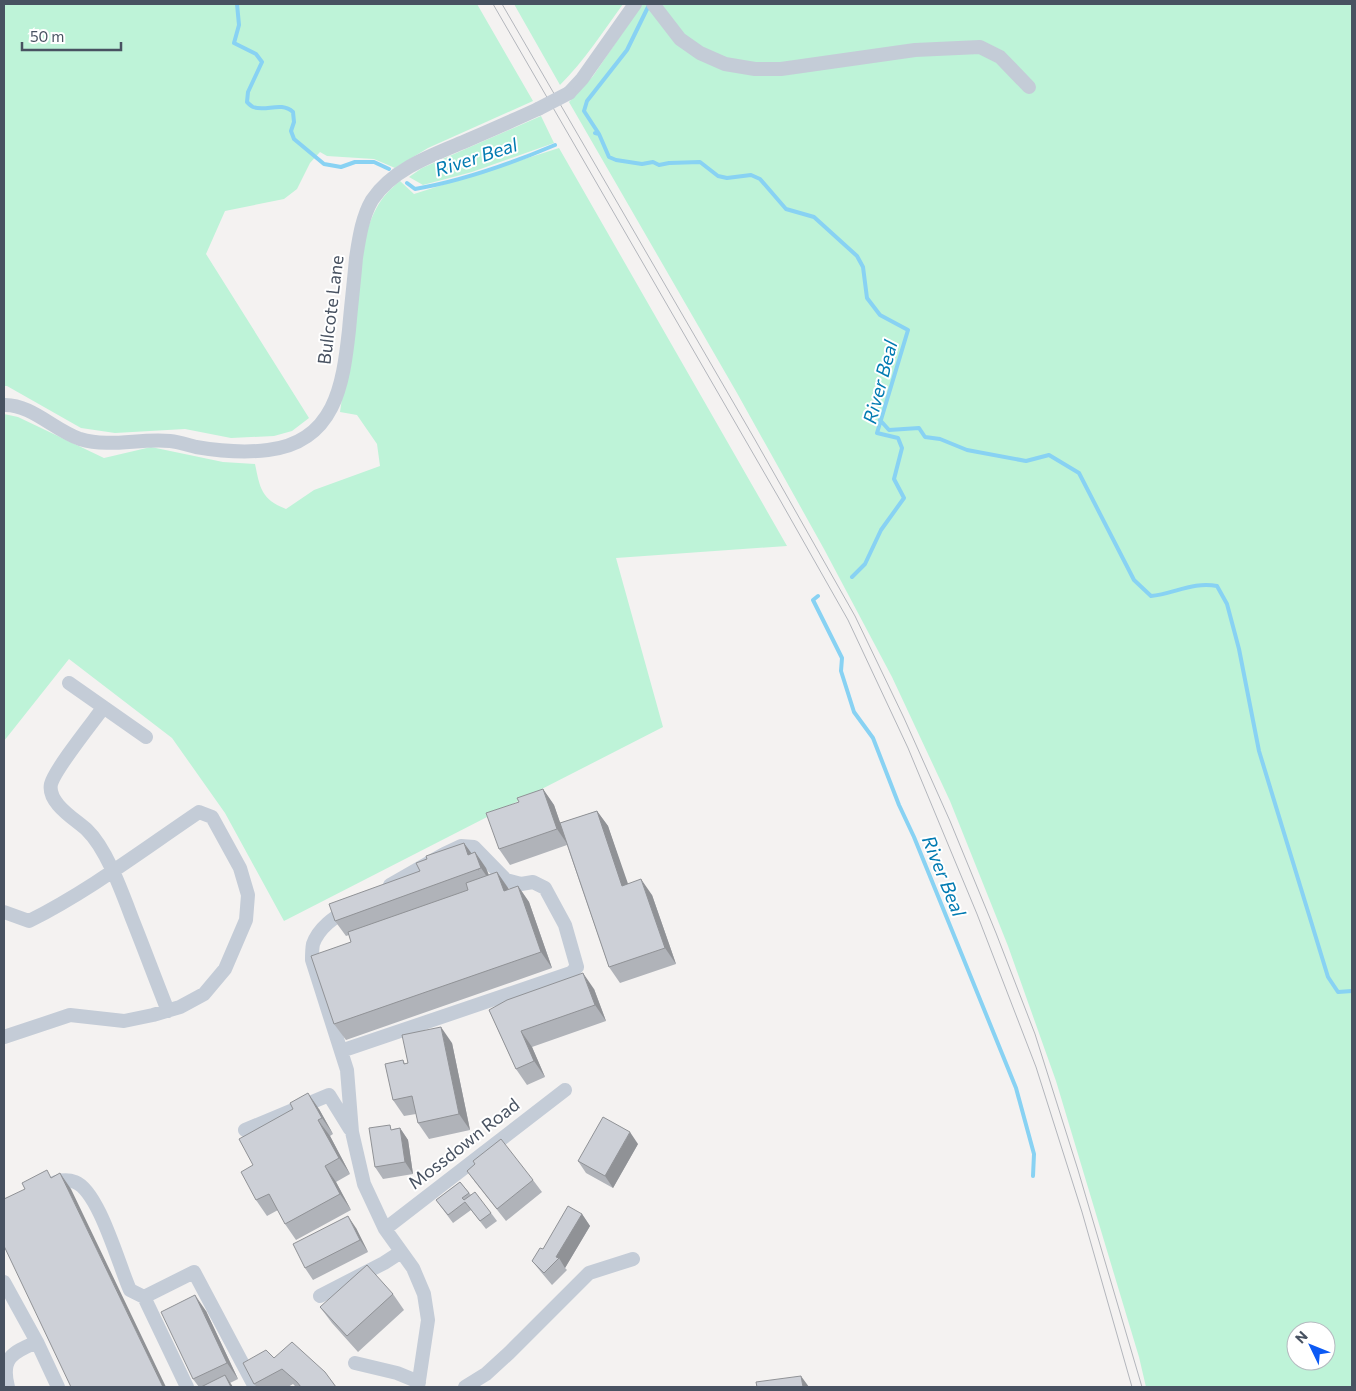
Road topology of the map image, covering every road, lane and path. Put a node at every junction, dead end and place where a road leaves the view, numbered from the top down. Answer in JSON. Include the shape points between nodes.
{"nodes":[{"id":1,"x":635,"y":4,"type":"edge"},
{"id":2,"x":653,"y":4,"type":"edge"},
{"id":3,"x":1029,"y":88,"type":"dead end"},
{"id":4,"x":4,"y":405,"type":"edge"},
{"id":5,"x":69,"y":683,"type":"dead end"},
{"id":6,"x":103,"y":708,"type":"junction"},
{"id":7,"x":146,"y":737,"type":"dead end"},
{"id":8,"x":112,"y":870,"type":"junction"},
{"id":9,"x":381,"y":891,"type":"edge"},
{"id":10,"x":357,"y":904,"type":"edge"},
{"id":11,"x":4,"y":912,"type":"edge"},
{"id":12,"x":168,"y":1010,"type":"junction"},
{"id":13,"x":4,"y":1037,"type":"edge"},
{"id":14,"x":341,"y":1051,"type":"junction"},
{"id":15,"x":566,"y":1090,"type":"dead end"},
{"id":16,"x":245,"y":1130,"type":"dead end"},
{"id":17,"x":352,"y":1132,"type":"junction"},
{"id":18,"x":37,"y":1190,"type":"edge"},
{"id":19,"x":385,"y":1229,"type":"junction"},
{"id":20,"x":402,"y":1252,"type":"junction"},
{"id":21,"x":633,"y":1259,"type":"dead end"},
{"id":22,"x":4,"y":1282,"type":"edge"},
{"id":23,"x":320,"y":1296,"type":"dead end"},
{"id":24,"x":144,"y":1297,"type":"junction"},
{"id":25,"x":37,"y":1342,"type":"junction"},
{"id":26,"x":355,"y":1363,"type":"dead end"},
{"id":27,"x":419,"y":1384,"type":"edge"},
{"id":28,"x":8,"y":1387,"type":"edge"},
{"id":29,"x":58,"y":1387,"type":"edge"},
{"id":30,"x":187,"y":1387,"type":"edge"},
{"id":31,"x":255,"y":1387,"type":"edge"},
{"id":32,"x":465,"y":1387,"type":"edge"}],
"edges":[{"from":1,"to":4,"type":"street","name":"Bullcote Lane","bridge":true,"via":[[582,79],[569,92],[424,159],[386,184],[372,200],[362,224],[345,366],[338,394],[322,423],[302,441],[255,452],[195,447],[171,441],[102,443],[80,439],[23,409]]},
{"from":2,"to":3,"type":"street","via":[[680,39],[700,53],[725,64],[781,69],[915,50],[980,47],[1000,57]]},
{"from":5,"to":6,"type":"street"},
{"from":6,"to":7,"type":"street"},
{"from":6,"to":8,"type":"street","via":[[51,784],[53,797],[64,812],[88,832]]},
{"from":8,"to":11,"type":"street","via":[[29,921]]},
{"from":8,"to":12,"type":"street","via":[[124,893]]},
{"from":8,"to":12,"type":"street","via":[[199,812],[212,817],[240,868],[248,895],[246,920],[225,969],[204,994]]},
{"from":9,"to":14,"type":"street","via":[[444,854],[461,846],[474,847],[506,880],[520,884],[533,882],[546,888],[566,925],[577,968],[572,973]]},
{"from":10,"to":14,"type":"street","via":[[334,917],[313,944],[312,960]]},
{"from":12,"to":13,"type":"street","via":[[124,1021],[70,1015]]},
{"from":14,"to":17,"type":"street","via":[[347,1070]]},
{"from":15,"to":19,"type":"street","name":"Mossdown Road"},
{"from":16,"to":17,"type":"street","via":[[329,1095]]},
{"from":17,"to":19,"type":"street","via":[[364,1184]]},
{"from":18,"to":24,"type":"street","via":[[62,1180],[76,1182],[85,1189],[96,1204],[130,1290]]},
{"from":19,"to":20,"type":"street"},
{"from":20,"to":23,"type":"street"},
{"from":20,"to":27,"type":"street","via":[[424,1294],[428,1320]]},
{"from":21,"to":32,"type":"street","via":[[589,1273],[510,1353]]},
{"from":22,"to":25,"type":"street"},
{"from":24,"to":30,"type":"street"},
{"from":24,"to":31,"type":"street","via":[[194,1272]]},
{"from":25,"to":28,"type":"street","via":[[11,1354],[5,1363],[4,1378]]},
{"from":25,"to":29,"type":"street"},
{"from":26,"to":27,"type":"street","via":[[396,1373]]}]}
